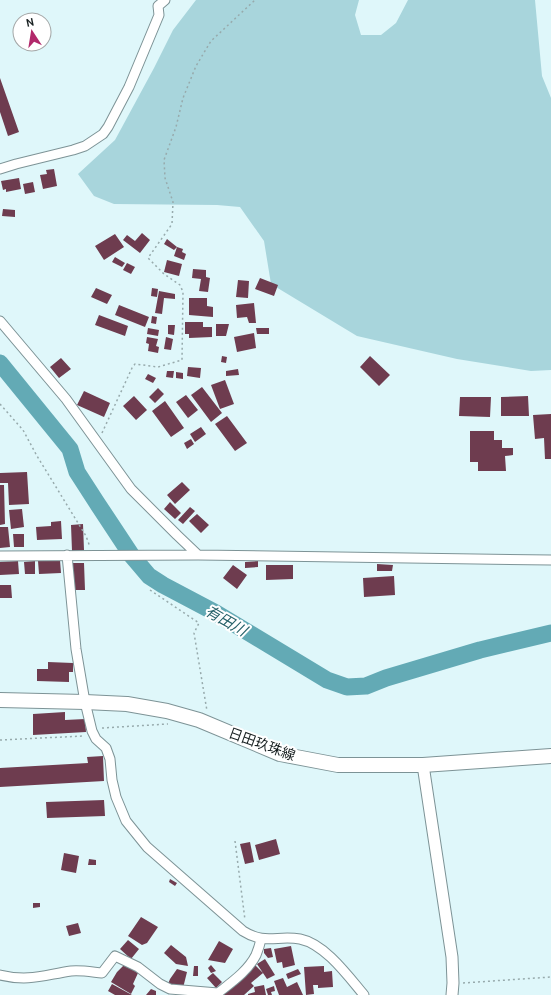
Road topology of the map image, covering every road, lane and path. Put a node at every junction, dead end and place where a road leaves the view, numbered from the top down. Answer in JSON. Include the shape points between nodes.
{"nodes":[{"id":1,"x":165,"y":0,"type":"edge"},
{"id":2,"x":255,"y":0,"type":"edge"},
{"id":3,"x":0,"y":169,"type":"edge"},
{"id":4,"x":0,"y":321,"type":"edge"},
{"id":5,"x":0,"y":404,"type":"edge"},
{"id":6,"x":97,"y":442,"type":"junction"},
{"id":7,"x":67,"y":555,"type":"junction"},
{"id":8,"x":194,"y":555,"type":"junction"},
{"id":9,"x":0,"y":556,"type":"edge"},
{"id":10,"x":95,"y":556,"type":"junction"},
{"id":11,"x":551,"y":560,"type":"edge"},
{"id":12,"x":150,"y":590,"type":"dead end"},
{"id":13,"x":0,"y":700,"type":"edge"},
{"id":14,"x":85,"y":702,"type":"junction"},
{"id":15,"x":171,"y":724,"type":"dead end"},
{"id":16,"x":209,"y":724,"type":"junction"},
{"id":17,"x":94,"y":734,"type":"junction"},
{"id":18,"x":0,"y":740,"type":"edge"},
{"id":19,"x":551,"y":756,"type":"edge"},
{"id":20,"x":423,"y":765,"type":"junction"},
{"id":21,"x":235,"y":841,"type":"dead end"},
{"id":22,"x":247,"y":934,"type":"junction"},
{"id":23,"x":261,"y":939,"type":"junction"},
{"id":24,"x":0,"y":975,"type":"edge"},
{"id":25,"x":551,"y":977,"type":"edge"},
{"id":26,"x":453,"y":983,"type":"junction"},
{"id":27,"x":219,"y":994,"type":"edge"},
{"id":28,"x":364,"y":995,"type":"edge"},
{"id":29,"x":452,"y":995,"type":"edge"}],
"edges":[{"from":1,"to":3,"type":"street","via":[[158,6],[159,16],[129,87],[103,134],[85,146]]},
{"from":2,"to":6,"type":"path","via":[[211,41],[196,66],[182,98],[176,127],[164,160],[165,178],[173,202],[172,224],[148,258],[180,285],[183,292],[182,360],[158,367],[135,364]]},
{"from":4,"to":6,"type":"street","via":[[66,399]]},
{"from":5,"to":10,"type":"path","via":[[23,430],[86,536]]},
{"from":6,"to":8,"type":"street","via":[[131,489]]},
{"from":7,"to":9,"type":"street"},
{"from":7,"to":10,"type":"street"},
{"from":7,"to":14,"type":"street","via":[[76,649]]},
{"from":8,"to":10,"type":"street"},
{"from":8,"to":11,"type":"street"},
{"from":12,"to":16,"type":"path","via":[[199,623],[194,633]]},
{"from":13,"to":14,"type":"main road","name":"日田玖珠線"},
{"from":14,"to":16,"type":"main road","name":"日田玖珠線","via":[[127,704],[167,711]]},
{"from":14,"to":17,"type":"street"},
{"from":15,"to":17,"type":"path","via":[[103,728]]},
{"from":16,"to":20,"type":"main road","name":"日田玖珠線","via":[[280,754],[311,761],[338,765]]},
{"from":17,"to":18,"type":"path"},
{"from":17,"to":22,"type":"street","via":[[106,748],[116,798],[126,821],[147,847]]},
{"from":19,"to":20,"type":"main road","name":"日田玖珠線"},
{"from":20,"to":26,"type":"street","via":[[452,957]]},
{"from":21,"to":22,"type":"path"},
{"from":22,"to":23,"type":"street"},
{"from":23,"to":27,"type":"street","via":[[256,955],[248,967]]},
{"from":23,"to":28,"type":"street","via":[[299,939],[308,942],[336,963]]},
{"from":24,"to":27,"type":"street","via":[[24,979],[72,971],[102,973],[115,956],[138,967],[170,989]]},
{"from":25,"to":26,"type":"path"},
{"from":26,"to":29,"type":"street"}]}
